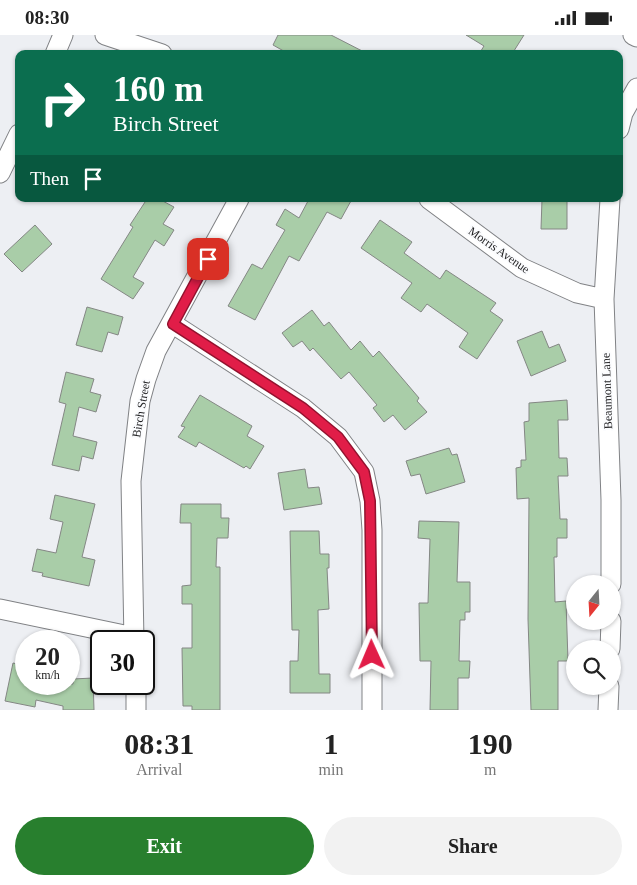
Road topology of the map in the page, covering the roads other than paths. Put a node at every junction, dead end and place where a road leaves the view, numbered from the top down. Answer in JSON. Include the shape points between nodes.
{"nodes":[{"id":1,"x":63,"y":35,"type":"edge"},
{"id":2,"x":105,"y":35,"type":"edge"},
{"id":3,"x":633,"y":35,"type":"edge"},
{"id":4,"x":637,"y":37,"type":"edge"},
{"id":5,"x":57,"y":50,"type":"edge"},
{"id":6,"x":150,"y":50,"type":"edge"},
{"id":7,"x":637,"y":88,"type":"edge"},
{"id":8,"x":623,"y":113,"type":"edge"},
{"id":9,"x":15,"y":142,"type":"edge"},
{"id":10,"x":0,"y":173,"type":"edge"},
{"id":11,"x":238,"y":202,"type":"edge"},
{"id":12,"x":433,"y":202,"type":"edge"},
{"id":13,"x":610,"y":202,"type":"edge"},
{"id":14,"x":604,"y":299,"type":"junction"},
{"id":15,"x":173,"y":324,"type":"junction"},
{"id":16,"x":611,"y":575,"type":"edge"},
{"id":17,"x":0,"y":609,"type":"edge"},
{"id":18,"x":94,"y":630,"type":"edge"},
{"id":19,"x":134,"y":630,"type":"edge"},
{"id":20,"x":136,"y":695,"type":"edge"},
{"id":21,"x":609,"y":695,"type":"edge"},
{"id":22,"x":136,"y":710,"type":"edge"},
{"id":23,"x":372,"y":710,"type":"edge"},
{"id":24,"x":608,"y":710,"type":"edge"}],
"edges":[{"from":1,"to":5,"type":"street"},
{"from":2,"to":6,"type":"street"},
{"from":3,"to":4,"type":"street"},
{"from":7,"to":8,"type":"street"},
{"from":9,"to":10,"type":"street"},
{"from":11,"to":15,"type":"street","name":"Birch Street"},
{"from":12,"to":14,"type":"street","name":"Morris Avenue","via":[[522,268],[577,293]]},
{"from":13,"to":14,"type":"street","name":"Beaumont Lane"},
{"from":14,"to":16,"type":"street","name":"Beaumont Lane"},
{"from":15,"to":19,"type":"street","name":"Birch Street","via":[[156,351],[140,401],[131,481]]},
{"from":15,"to":23,"type":"street","via":[[303,408],[338,437],[364,472],[372,530]]},
{"from":17,"to":18,"type":"street"},
{"from":20,"to":22,"type":"street"},
{"from":21,"to":24,"type":"street"}]}
